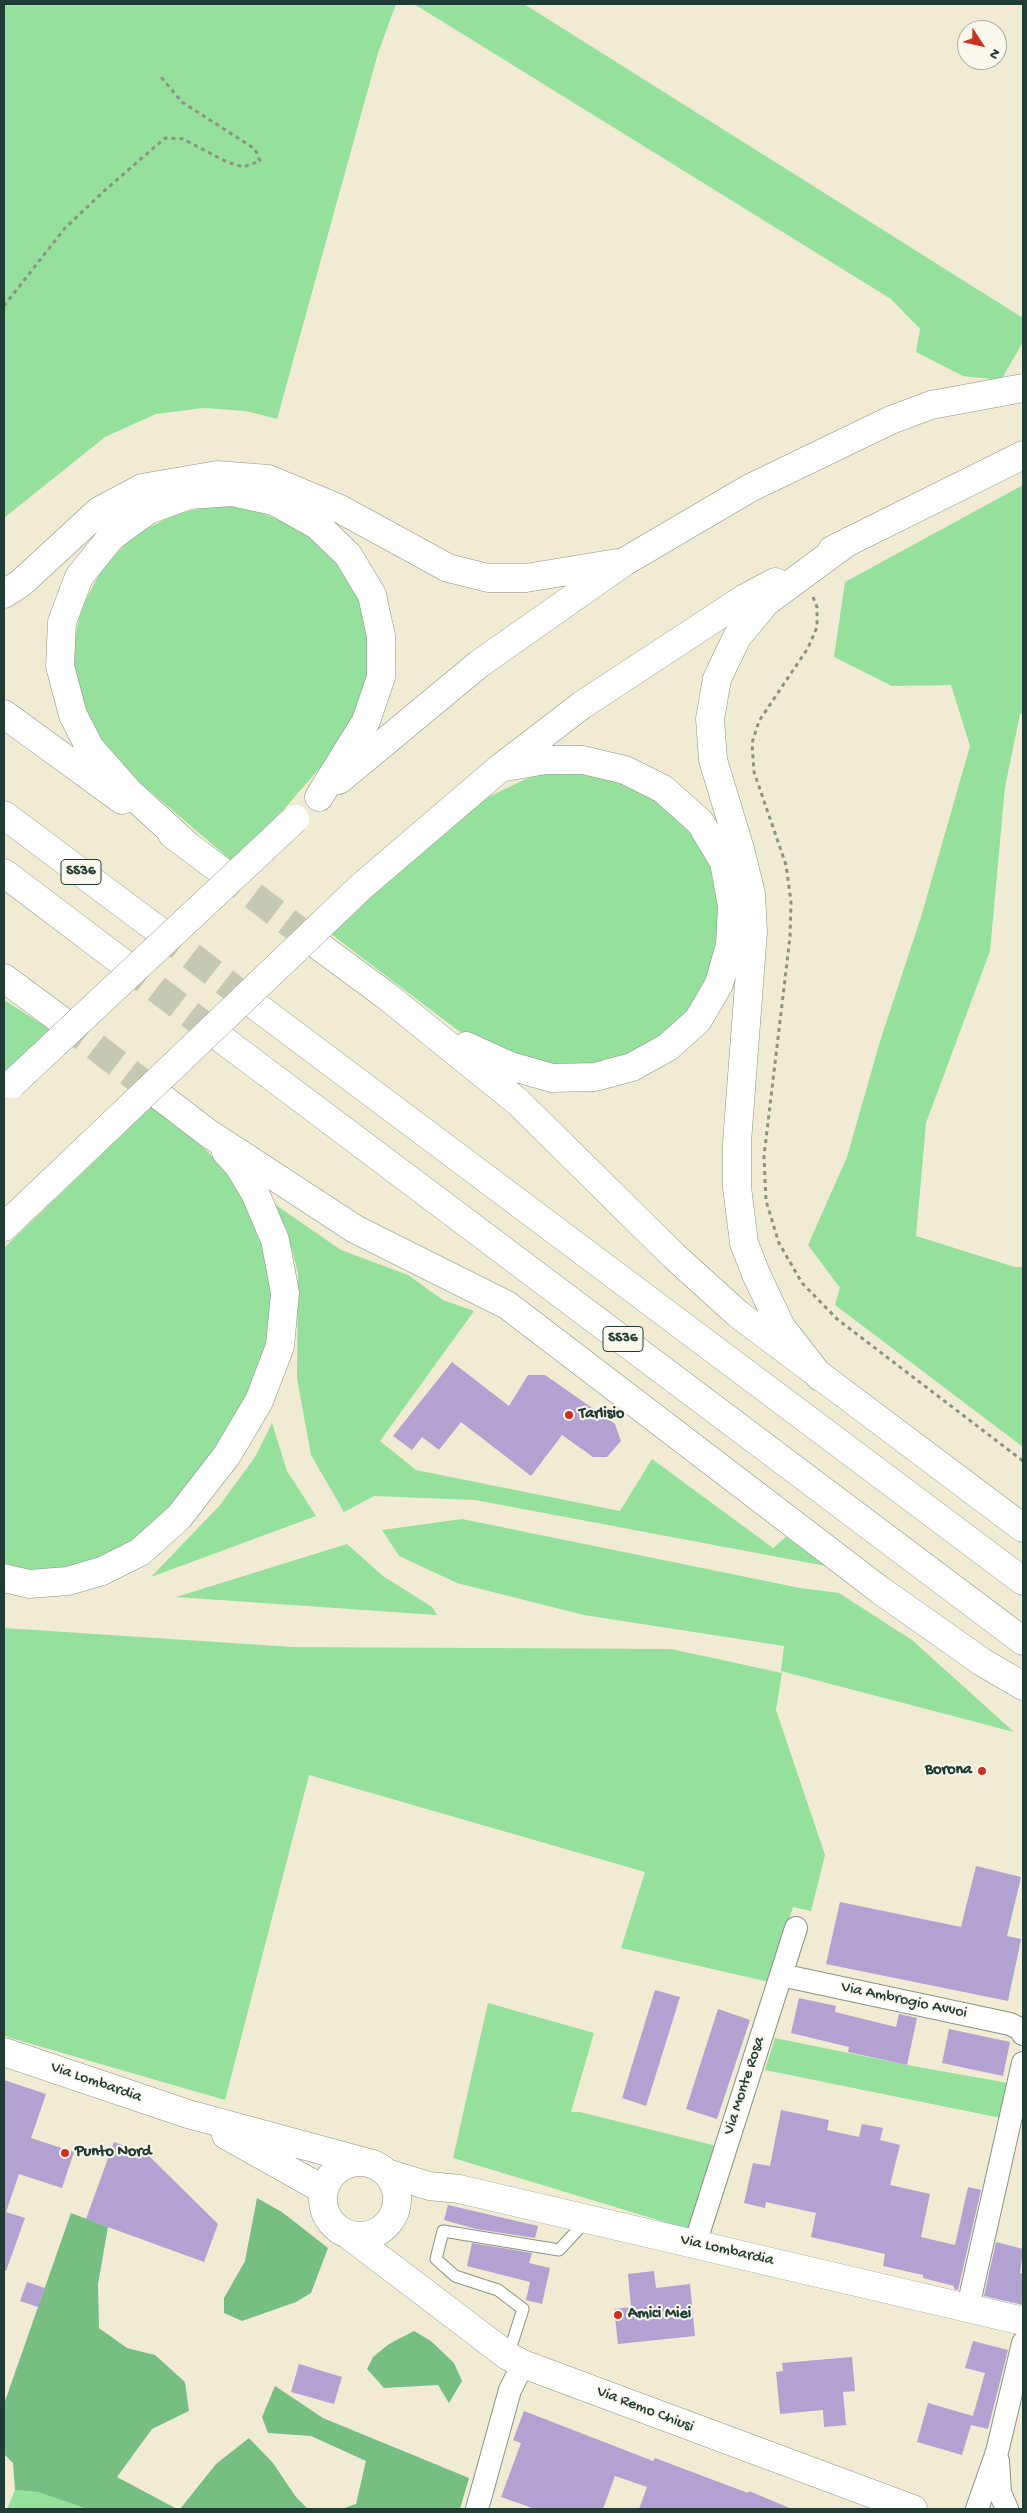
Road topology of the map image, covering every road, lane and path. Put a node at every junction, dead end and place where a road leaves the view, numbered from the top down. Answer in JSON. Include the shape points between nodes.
{"nodes":[{"id":1,"x":160,"y":77,"type":"dead end"},
{"id":2,"x":4,"y":306,"type":"edge"},
{"id":3,"x":1023,"y":388,"type":"edge"},
{"id":4,"x":1023,"y":455,"type":"edge"},
{"id":5,"x":849,"y":541,"type":"junction"},
{"id":6,"x":624,"y":562,"type":"junction"},
{"id":7,"x":4,"y":594,"type":"edge"},
{"id":8,"x":811,"y":594,"type":"dead end"},
{"id":9,"x":4,"y":714,"type":"edge"},
{"id":10,"x":500,"y":768,"type":"junction"},
{"id":11,"x":318,"y":797,"type":"junction"},
{"id":12,"x":4,"y":815,"type":"edge"},
{"id":13,"x":187,"y":845,"type":"junction"},
{"id":14,"x":220,"y":870,"type":"tunnel mouth"},
{"id":15,"x":4,"y":873,"type":"edge"},
{"id":16,"x":158,"y":930,"type":"tunnel mouth"},
{"id":17,"x":319,"y":946,"type":"tunnel mouth"},
{"id":18,"x":123,"y":963,"type":"tunnel mouth"},
{"id":19,"x":8,"y":984,"type":"edge"},
{"id":20,"x":388,"y":997,"type":"junction"},
{"id":21,"x":256,"y":1006,"type":"tunnel mouth"},
{"id":22,"x":62,"y":1022,"type":"tunnel mouth"},
{"id":23,"x":222,"y":1039,"type":"tunnel mouth"},
{"id":24,"x":8,"y":1087,"type":"edge"},
{"id":25,"x":161,"y":1097,"type":"tunnel mouth"},
{"id":26,"x":208,"y":1133,"type":"junction"},
{"id":27,"x":4,"y":1228,"type":"edge"},
{"id":28,"x":820,"y":1377,"type":"junction"},
{"id":29,"x":1023,"y":1461,"type":"edge"},
{"id":30,"x":1023,"y":1528,"type":"edge"},
{"id":31,"x":4,"y":1578,"type":"edge"},
{"id":32,"x":1023,"y":1581,"type":"edge"},
{"id":33,"x":1023,"y":1641,"type":"edge"},
{"id":34,"x":982,"y":1662,"type":"junction"},
{"id":35,"x":1023,"y":1686,"type":"edge"},
{"id":36,"x":1023,"y":1707,"type":"edge"},
{"id":37,"x":796,"y":1928,"type":"dead end"},
{"id":38,"x":780,"y":1975,"type":"junction"},
{"id":39,"x":1023,"y":2034,"type":"edge"},
{"id":40,"x":4,"y":2052,"type":"edge"},
{"id":41,"x":1023,"y":2063,"type":"edge"},
{"id":42,"x":188,"y":2114,"type":"junction"},
{"id":43,"x":376,"y":2167,"type":"junction"},
{"id":44,"x":429,"y":2186,"type":"junction"},
{"id":45,"x":324,"y":2190,"type":"junction"},
{"id":46,"x":394,"y":2213,"type":"junction"},
{"id":47,"x":587,"y":2219,"type":"junction"},
{"id":48,"x":350,"y":2236,"type":"junction"},
{"id":49,"x":695,"y":2244,"type":"junction"},
{"id":50,"x":399,"y":2271,"type":"junction"},
{"id":51,"x":968,"y":2307,"type":"junction"},
{"id":52,"x":1023,"y":2322,"type":"edge"},
{"id":53,"x":1023,"y":2343,"type":"edge"},
{"id":54,"x":516,"y":2360,"type":"junction"},
{"id":55,"x":997,"y":2452,"type":"junction"},
{"id":56,"x":483,"y":2508,"type":"edge"},
{"id":57,"x":913,"y":2509,"type":"edge"},
{"id":58,"x":977,"y":2509,"type":"edge"},
{"id":59,"x":1008,"y":2509,"type":"edge"}],
"edges":[{"from":1,"to":2,"type":"path","via":[[182,102],[255,150],[260,161],[243,167],[183,139],[165,138],[64,228]]},
{"from":3,"to":6,"type":"main road","via":[[931,406],[891,420],[750,488]]},
{"from":4,"to":5,"type":"main road"},
{"from":5,"to":10,"type":"main road","via":[[745,598],[582,705]]},
{"from":5,"to":28,"type":"main road","via":[[766,602],[737,637],[717,679],[710,719],[713,760],[751,894],[753,932],[737,1142],[737,1187],[744,1243],[781,1327]]},
{"from":6,"to":7,"type":"main road","via":[[526,578],[488,578],[448,568],[340,509],[268,478],[217,475],[142,488],[99,511],[21,583]]},
{"from":6,"to":11,"type":"main road","via":[[479,664]]},
{"from":8,"to":29,"type":"path","via":[[817,607],[817,627],[808,648],[759,720],[752,743],[754,772],[786,865],[791,902],[790,937],[764,1156],[766,1201],[779,1243],[802,1283],[837,1319]]},
{"from":9,"to":13,"type":"main road"},
{"from":10,"to":20,"type":"main road","via":[[546,760],[583,760],[625,770],[663,789],[700,822],[724,862],[732,906],[730,945],[719,984],[698,1020],[668,1047],[632,1067],[596,1077],[552,1078],[510,1066],[474,1052]]},
{"from":10,"to":27,"type":"main road","bridge":true,"via":[[362,886]]},
{"from":11,"to":13,"type":"main road","via":[[366,721],[381,677],[381,636],[372,595],[348,555],[317,525],[274,501],[232,492],[189,495],[148,510],[111,537],[79,577],[62,622],[60,666],[73,715],[90,748],[129,792]]},
{"from":11,"to":24,"type":"main road","bridge":true},
{"from":12,"to":16,"type":"main road","number":"SS36"},
{"from":13,"to":14,"type":"main road"},
{"from":15,"to":18,"type":"main road"},
{"from":17,"to":20,"type":"main road"},
{"from":19,"to":22,"type":"main road"},
{"from":20,"to":28,"type":"main road","via":[[518,1102],[674,1256],[738,1314]]},
{"from":21,"to":32,"type":"main road"},
{"from":23,"to":33,"type":"main road","number":"SS36"},
{"from":25,"to":26,"type":"main road"},
{"from":26,"to":31,"type":"main road","via":[[238,1165],[255,1193],[275,1240],[285,1293],[280,1346],[259,1401],[227,1455],[185,1509],[140,1552],[102,1572],[68,1581],[29,1584]]},
{"from":26,"to":34,"type":"main road","via":[[355,1229],[507,1306],[880,1590]]},
{"from":28,"to":30,"type":"main road"},
{"from":34,"to":35,"type":"main road"},
{"from":34,"to":36,"type":"main road"},
{"from":37,"to":38,"type":"street","name":"Via Monte Rosa"},
{"from":38,"to":39,"type":"street","name":"Via Ambrogio Avvoi","via":[[1010,2024]]},
{"from":38,"to":49,"type":"street","name":"Via Monte Rosa"},
{"from":40,"to":42,"type":"main road","name":"Via Lombardia"},
{"from":41,"to":51,"type":"street"},
{"from":42,"to":43,"type":"main road","name":"Via Lombardia"},
{"from":42,"to":45,"type":"main road","name":"Via Lombardia"},
{"from":43,"to":44,"type":"main road","name":"Via Lombardia"},
{"from":43,"to":45,"type":"main road","name":"Via Lombardia","via":[[352,2162],[338,2169]]},
{"from":43,"to":46,"type":"main road","via":[[393,2181],[398,2193]]},
{"from":44,"to":46,"type":"main road","via":[[410,2196]]},
{"from":44,"to":47,"type":"main road","name":"Via Lombardia","via":[[459,2189]]},
{"from":45,"to":48,"type":"main road","via":[[323,2203],[328,2220]]},
{"from":46,"to":48,"type":"main road","via":[[377,2233],[364,2237]]},
{"from":46,"to":50,"type":"main road","name":"Via Remo Chiusi","via":[[388,2249]]},
{"from":47,"to":49,"type":"main road","name":"Via Lombardia"},
{"from":47,"to":54,"type":"lane","via":[[559,2250],[443,2231],[436,2259],[455,2276],[498,2290],[523,2309]]},
{"from":48,"to":50,"type":"main road","name":"Via Remo Chiusi"},
{"from":49,"to":51,"type":"main road","name":"Via Lombardia"},
{"from":50,"to":54,"type":"main road","name":"Via Remo Chiusi"},
{"from":51,"to":52,"type":"main road","name":"Via Lombardia"},
{"from":53,"to":55,"type":"street"},
{"from":54,"to":56,"type":"street"},
{"from":54,"to":57,"type":"main road","name":"Via Remo Chiusi"},
{"from":55,"to":58,"type":"street"},
{"from":55,"to":59,"type":"street","via":[[1000,2493]]}]}
